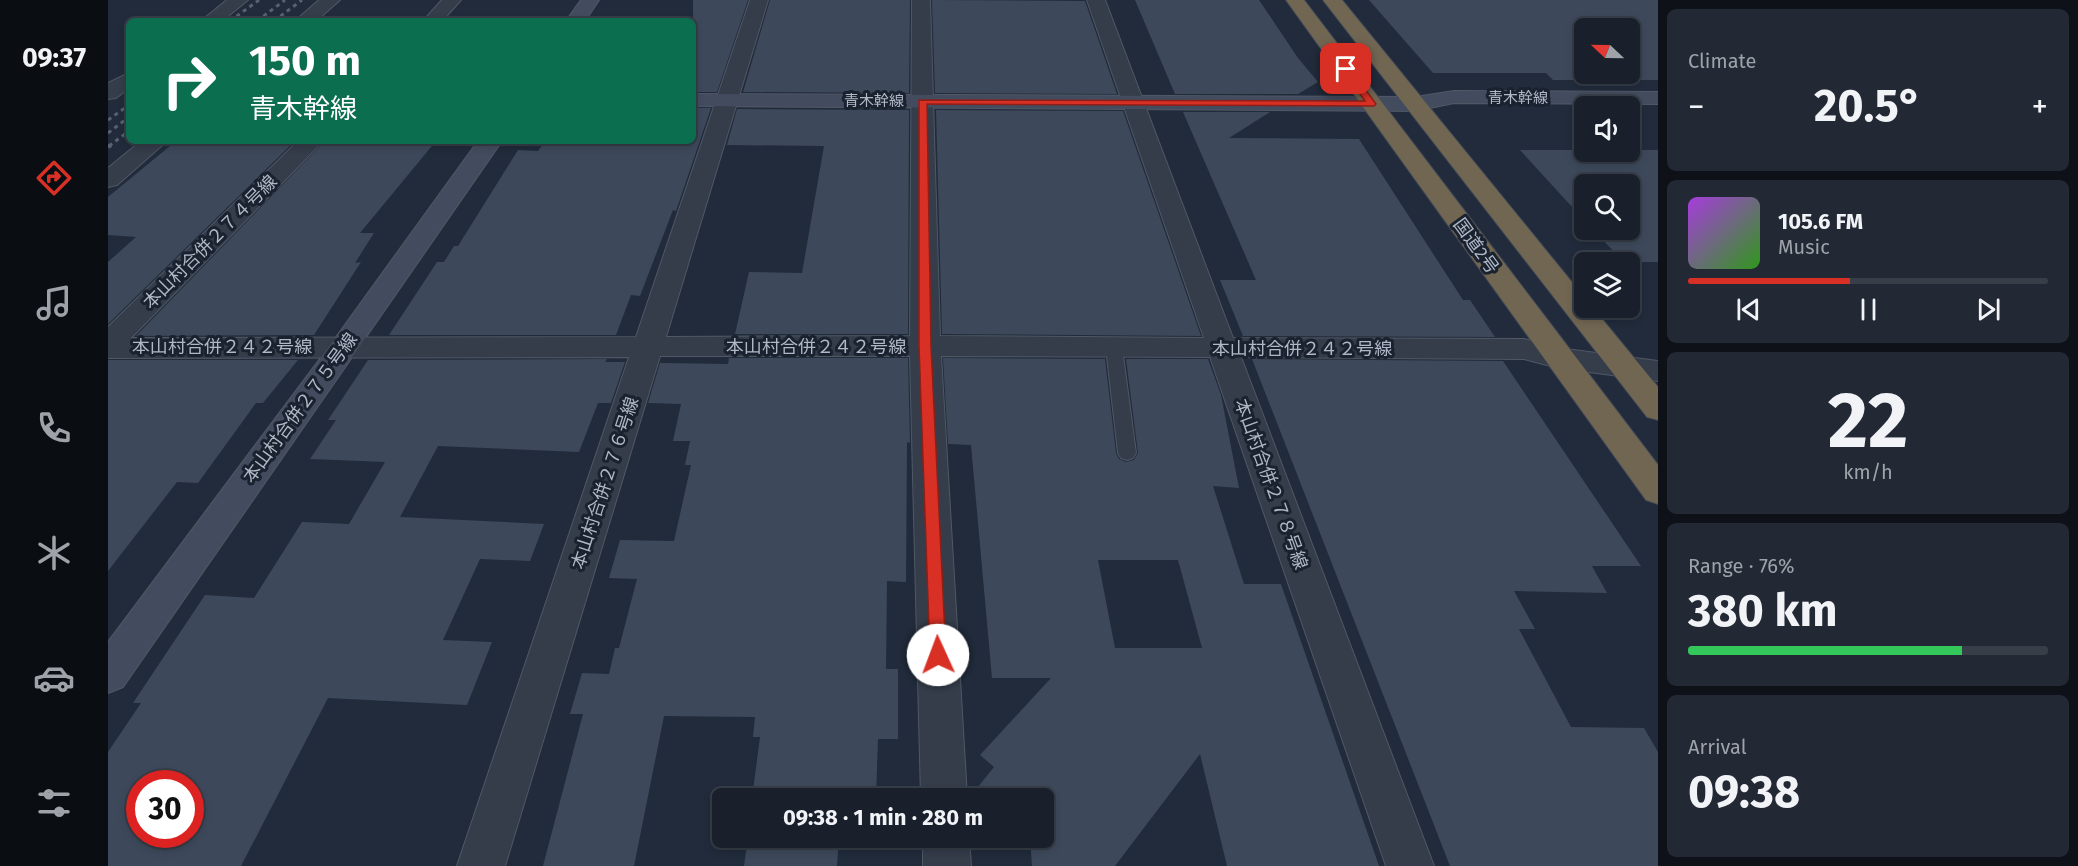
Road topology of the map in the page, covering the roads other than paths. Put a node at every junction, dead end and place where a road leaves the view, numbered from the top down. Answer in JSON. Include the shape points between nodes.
{"nodes":[{"id":1,"x":239,"y":0,"type":"edge"},
{"id":2,"x":331,"y":0,"type":"edge"},
{"id":3,"x":453,"y":0,"type":"edge"},
{"id":4,"x":590,"y":0,"type":"edge"},
{"id":5,"x":759,"y":0,"type":"edge"},
{"id":6,"x":921,"y":0,"type":"edge"},
{"id":7,"x":1096,"y":0,"type":"edge"},
{"id":8,"x":1295,"y":0,"type":"edge"},
{"id":9,"x":1332,"y":0,"type":"edge"},
{"id":10,"x":214,"y":18,"type":"edge"},
{"id":11,"x":308,"y":18,"type":"edge"},
{"id":12,"x":435,"y":18,"type":"edge"},
{"id":13,"x":577,"y":18,"type":"edge"},
{"id":14,"x":1658,"y":98,"type":"edge"},
{"id":15,"x":696,"y":100,"type":"edge"},
{"id":16,"x":727,"y":100,"type":"junction"},
{"id":17,"x":922,"y":102,"type":"junction"},
{"id":18,"x":1133,"y":102,"type":"junction"},
{"id":19,"x":1371,"y":104,"type":"junction"},
{"id":20,"x":1415,"y":104,"type":"junction"},
{"id":21,"x":1574,"y":116,"type":"edge"},
{"id":22,"x":1640,"y":116,"type":"edge"},
{"id":23,"x":1658,"y":116,"type":"edge"},
{"id":24,"x":151,"y":144,"type":"edge"},
{"id":25,"x":309,"y":144,"type":"edge"},
{"id":26,"x":488,"y":144,"type":"edge"},
{"id":27,"x":108,"y":180,"type":"edge"},
{"id":28,"x":108,"y":346,"type":"edge"},
{"id":29,"x":925,"y":346,"type":"junction"},
{"id":30,"x":345,"y":347,"type":"junction"},
{"id":31,"x":649,"y":347,"type":"junction"},
{"id":32,"x":1114,"y":348,"type":"junction"},
{"id":33,"x":1221,"y":349,"type":"junction"},
{"id":34,"x":1558,"y":358,"type":"junction"},
{"id":35,"x":1624,"y":367,"type":"junction"},
{"id":36,"x":1658,"y":371,"type":"edge"},
{"id":37,"x":1658,"y":409,"type":"edge"},
{"id":38,"x":1127,"y":453,"type":"dead end"},
{"id":39,"x":1658,"y":491,"type":"edge"},
{"id":40,"x":108,"y":674,"type":"edge"},
{"id":41,"x":944,"y":788,"type":"edge"},
{"id":42,"x":946,"y":848,"type":"edge"},
{"id":43,"x":481,"y":866,"type":"edge"},
{"id":44,"x":947,"y":866,"type":"edge"},
{"id":45,"x":1410,"y":866,"type":"edge"}],
"edges":[{"from":1,"to":10,"type":"street"},
{"from":2,"to":11,"type":"street"},
{"from":3,"to":12,"type":"street"},
{"from":4,"to":13,"type":"street"},
{"from":5,"to":16,"type":"street","name":"本山村合併２７６号線"},
{"from":6,"to":17,"type":"street"},
{"from":7,"to":18,"type":"street","name":"本山村合併２７８号線"},
{"from":8,"to":19,"type":"highway","name":"国道2号"},
{"from":9,"to":20,"type":"highway"},
{"from":14,"to":20,"type":"street","name":"青木幹線","via":[[1454,97]]},
{"from":15,"to":16,"type":"street","name":"青木幹線"},
{"from":16,"to":17,"type":"street","name":"青木幹線"},
{"from":16,"to":31,"type":"street","name":"本山村合併２７６号線"},
{"from":17,"to":18,"type":"street","name":"青木幹線"},
{"from":17,"to":29,"type":"street"},
{"from":18,"to":19,"type":"street","name":"青木幹線"},
{"from":18,"to":33,"type":"street","name":"本山村合併２７８号線"},
{"from":19,"to":20,"type":"street","name":"青木幹線"},
{"from":19,"to":34,"type":"highway","name":"国道2号"},
{"from":20,"to":21,"type":"street","name":"青木幹線","via":[[1468,115]]},
{"from":20,"to":35,"type":"highway"},
{"from":22,"to":23,"type":"street"},
{"from":24,"to":27,"type":"street"},
{"from":25,"to":28,"type":"street","name":"本山村合併２７４号線"},
{"from":26,"to":30,"type":"street","name":"本山村合併２７５号線"},
{"from":28,"to":30,"type":"street","name":"本山村合併２４２号線"},
{"from":29,"to":31,"type":"street","name":"本山村合併２４２号線"},
{"from":29,"to":32,"type":"street","name":"本山村合併２４２号線"},
{"from":29,"to":41,"type":"street"},
{"from":30,"to":31,"type":"street","name":"本山村合併２４２号線"},
{"from":30,"to":40,"type":"street","name":"本山村合併２７５号線"},
{"from":31,"to":43,"type":"street","name":"本山村合併２７６号線"},
{"from":32,"to":33,"type":"street","name":"本山村合併２４２号線"},
{"from":32,"to":38,"type":"lane"},
{"from":33,"to":34,"type":"street","name":"本山村合併２４２号線","via":[[1524,349]]},
{"from":33,"to":45,"type":"street","name":"本山村合併２７８号線"},
{"from":34,"to":35,"type":"street","name":"本山村合併２４２号線"},
{"from":34,"to":39,"type":"highway","name":"国道2号"},
{"from":35,"to":36,"type":"street","name":"本山村合併２４２号線"},
{"from":35,"to":37,"type":"highway"},
{"from":42,"to":44,"type":"street"}]}
